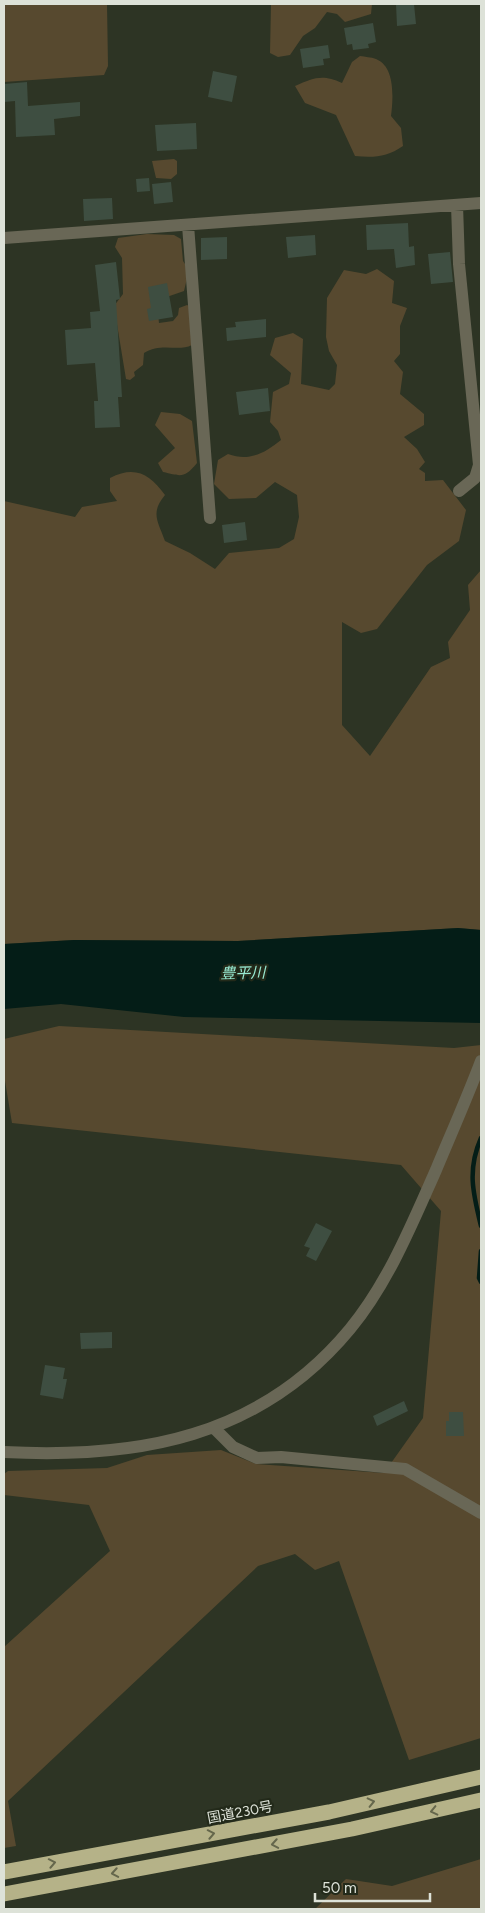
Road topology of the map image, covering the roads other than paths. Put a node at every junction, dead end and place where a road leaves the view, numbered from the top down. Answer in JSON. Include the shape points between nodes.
{"nodes":[{"id":1,"x":481,"y":203,"type":"edge"},
{"id":2,"x":457,"y":206,"type":"junction"},
{"id":3,"x":188,"y":225,"type":"junction"},
{"id":4,"x":4,"y":238,"type":"edge"},
{"id":5,"x":459,"y":491,"type":"dead end"},
{"id":6,"x":210,"y":518,"type":"dead end"},
{"id":7,"x":481,"y":1061,"type":"edge"},
{"id":8,"x":214,"y":1428,"type":"junction"},
{"id":9,"x":4,"y":1452,"type":"edge"},
{"id":10,"x":481,"y":1514,"type":"edge"},
{"id":11,"x":481,"y":1778,"type":"edge"},
{"id":12,"x":481,"y":1800,"type":"edge"},
{"id":13,"x":4,"y":1872,"type":"edge"},
{"id":14,"x":4,"y":1894,"type":"edge"}],
"edges":[{"from":1,"to":2,"type":"street"},
{"from":2,"to":3,"type":"street"},
{"from":2,"to":5,"type":"street","via":[[459,264],[479,466],[475,478]]},
{"from":3,"to":4,"type":"street"},
{"from":3,"to":6,"type":"street"},
{"from":7,"to":8,"type":"street","via":[[420,1207],[395,1258],[351,1328],[311,1369],[285,1389],[260,1406]]},
{"from":8,"to":9,"type":"street","via":[[155,1445],[81,1454]]},
{"from":8,"to":10,"type":"street","via":[[233,1447],[257,1458],[289,1457],[405,1469]]},
{"from":13,"to":11,"type":"highway","name":"国道230号","one_way":true,"via":[[329,1812]]},
{"from":12,"to":14,"type":"highway","one_way":true,"via":[[352,1829]]}]}
